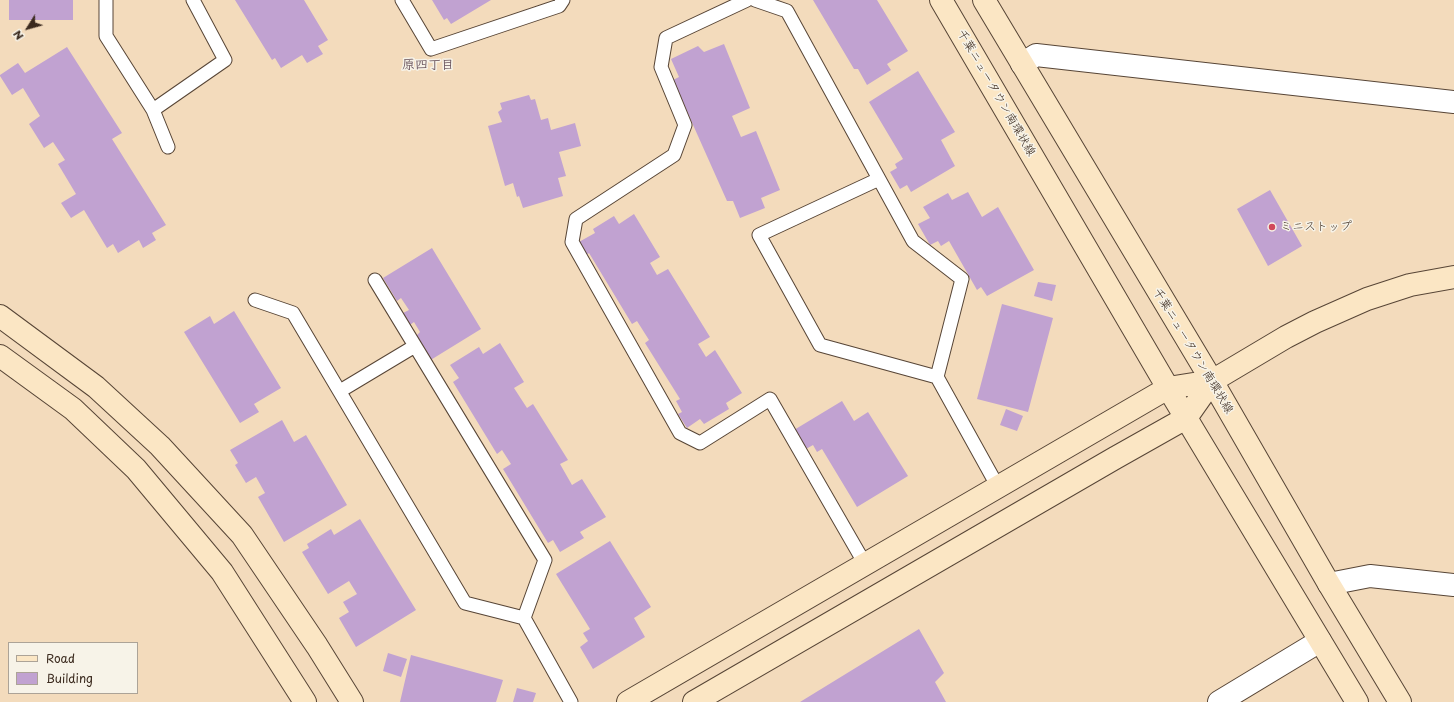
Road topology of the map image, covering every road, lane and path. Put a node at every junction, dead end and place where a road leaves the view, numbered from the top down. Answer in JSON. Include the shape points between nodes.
{"nodes":[{"id":1,"x":106,"y":0,"type":"edge"},
{"id":2,"x":193,"y":0,"type":"edge"},
{"id":3,"x":402,"y":0,"type":"edge"},
{"id":4,"x":563,"y":0,"type":"edge"},
{"id":5,"x":747,"y":0,"type":"edge"},
{"id":6,"x":756,"y":0,"type":"edge"},
{"id":7,"x":942,"y":0,"type":"edge"},
{"id":8,"x":984,"y":0,"type":"edge"},
{"id":9,"x":1022,"y":64,"type":"junction"},
{"id":10,"x":1454,"y":102,"type":"edge"},
{"id":11,"x":153,"y":110,"type":"junction"},
{"id":12,"x":168,"y":147,"type":"dead end"},
{"id":13,"x":879,"y":179,"type":"junction"},
{"id":14,"x":1454,"y":277,"type":"edge"},
{"id":15,"x":375,"y":280,"type":"dead end"},
{"id":16,"x":256,"y":300,"type":"dead end"},
{"id":17,"x":0,"y":316,"type":"edge"},
{"id":18,"x":415,"y":346,"type":"junction"},
{"id":19,"x":0,"y":356,"type":"edge"},
{"id":20,"x":937,"y":377,"type":"junction"},
{"id":21,"x":1212,"y":381,"type":"junction"},
{"id":22,"x":1168,"y":388,"type":"junction"},
{"id":23,"x":340,"y":391,"type":"junction"},
{"id":24,"x":1186,"y":418,"type":"junction"},
{"id":25,"x":998,"y":487,"type":"junction"},
{"id":26,"x":865,"y":564,"type":"junction"},
{"id":27,"x":1329,"y":584,"type":"junction"},
{"id":28,"x":1454,"y":585,"type":"edge"},
{"id":29,"x":524,"y":618,"type":"junction"},
{"id":30,"x":1320,"y":641,"type":"junction"},
{"id":31,"x":305,"y":702,"type":"edge"},
{"id":32,"x":352,"y":702,"type":"edge"},
{"id":33,"x":571,"y":702,"type":"edge"},
{"id":34,"x":628,"y":702,"type":"edge"},
{"id":35,"x":694,"y":702,"type":"edge"},
{"id":36,"x":1219,"y":702,"type":"edge"},
{"id":37,"x":1357,"y":702,"type":"edge"},
{"id":38,"x":1400,"y":702,"type":"edge"}],
"edges":[{"from":1,"to":11,"type":"lane","via":[[106,36]]},
{"from":2,"to":11,"type":"lane","via":[[225,60]]},
{"from":3,"to":4,"type":"lane","via":[[431,49],[559,6]]},
{"from":5,"to":26,"type":"lane","via":[[666,38],[661,67],[685,125],[674,155],[576,219],[572,242],[680,433],[700,443],[770,399]]},
{"from":6,"to":13,"type":"lane","via":[[787,11]]},
{"from":7,"to":22,"type":"street","name":"千葉ニュータウン南環状線"},
{"from":8,"to":9,"type":"street","name":"千葉ニュータウン南環状線"},
{"from":9,"to":10,"type":"street","via":[[1036,55]]},
{"from":9,"to":21,"type":"street","name":"千葉ニュータウン南環状線"},
{"from":11,"to":12,"type":"lane"},
{"from":13,"to":20,"type":"lane","via":[[913,242],[962,279]]},
{"from":13,"to":20,"type":"lane","via":[[759,235],[820,345]]},
{"from":14,"to":21,"type":"street","via":[[1410,285],[1367,299],[1286,337]]},
{"from":15,"to":18,"type":"lane"},
{"from":16,"to":23,"type":"lane","via":[[293,313]]},
{"from":17,"to":32,"type":"street","via":[[96,387],[160,446],[242,535]]},
{"from":18,"to":23,"type":"lane"},
{"from":18,"to":29,"type":"lane","via":[[544,560]]},
{"from":19,"to":31,"type":"street","via":[[73,410],[136,469],[222,572]]},
{"from":20,"to":25,"type":"lane"},
{"from":21,"to":22,"type":"street"},
{"from":21,"to":24,"type":"street"},
{"from":21,"to":27,"type":"street","name":"千葉ニュータウン南環状線"},
{"from":22,"to":24,"type":"street","name":"千葉ニュータウン南環状線"},
{"from":22,"to":25,"type":"street"},
{"from":23,"to":29,"type":"lane","via":[[465,603]]},
{"from":24,"to":30,"type":"street","name":"千葉ニュータウン南環状線"},
{"from":24,"to":35,"type":"street"},
{"from":25,"to":26,"type":"street"},
{"from":26,"to":34,"type":"street"},
{"from":27,"to":28,"type":"street","via":[[1370,576]]},
{"from":27,"to":38,"type":"street","name":"千葉ニュータウン南環状線"},
{"from":29,"to":33,"type":"lane"},
{"from":30,"to":36,"type":"street"},
{"from":30,"to":37,"type":"street","name":"千葉ニュータウン南環状線"}]}
